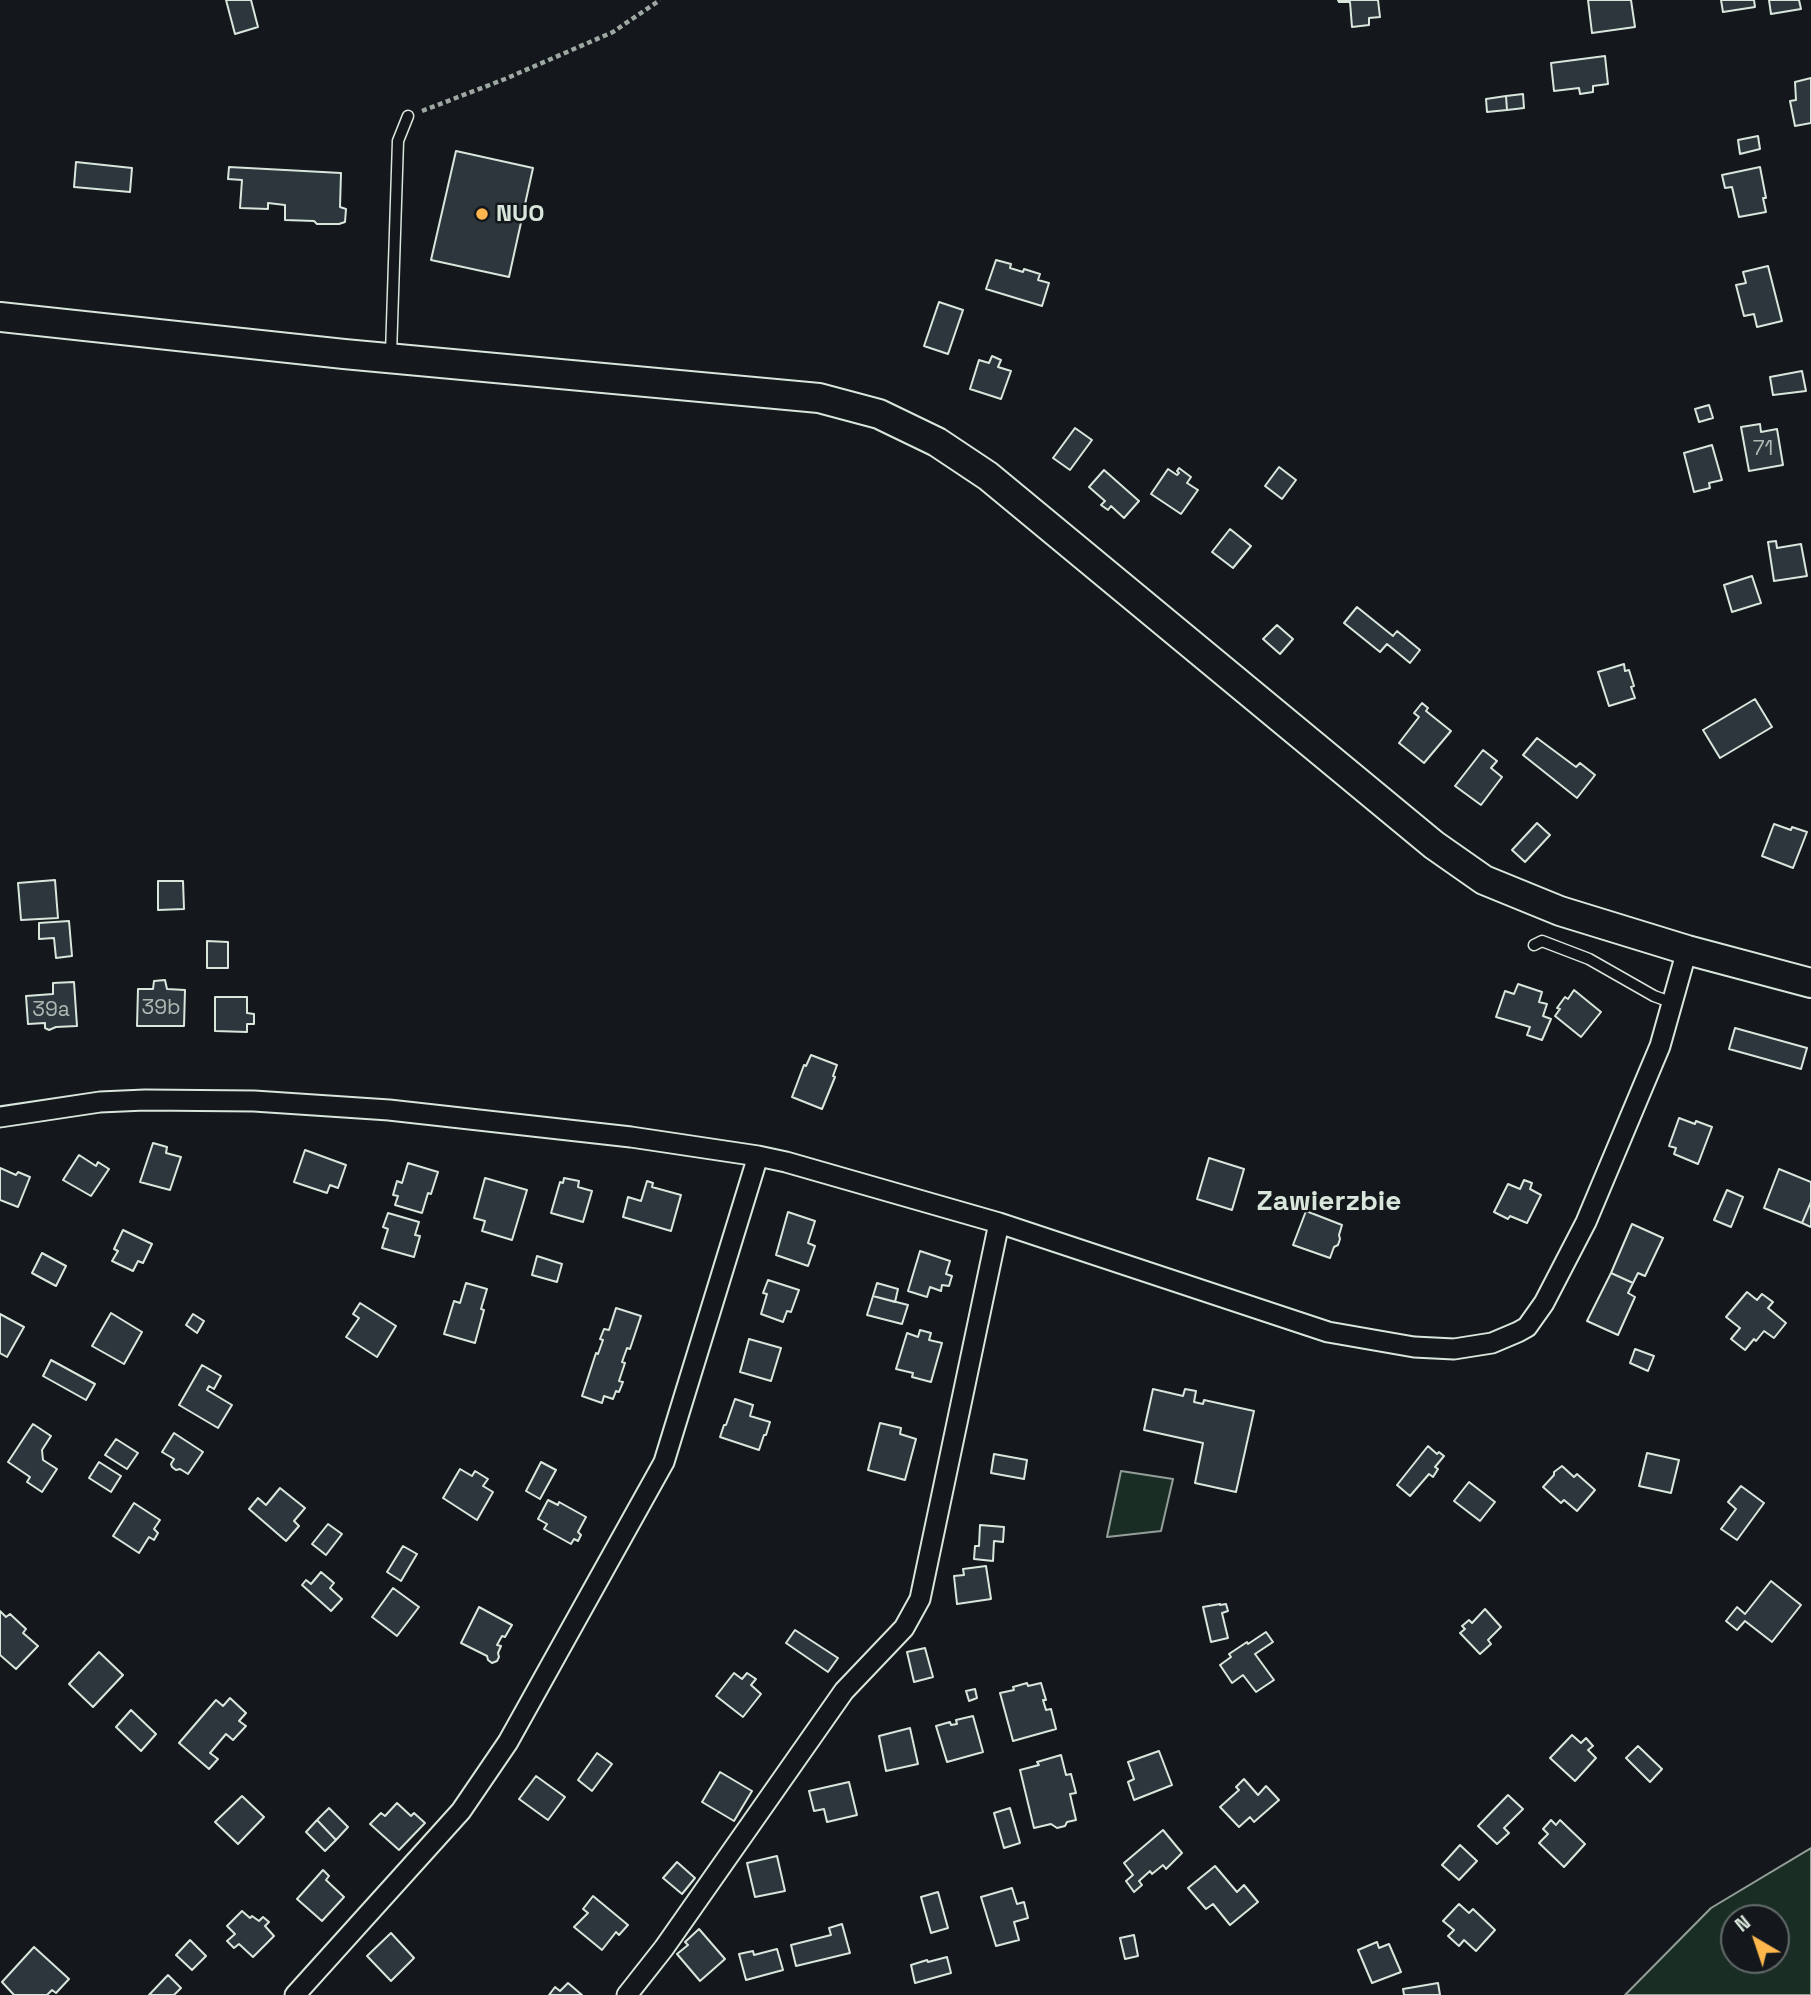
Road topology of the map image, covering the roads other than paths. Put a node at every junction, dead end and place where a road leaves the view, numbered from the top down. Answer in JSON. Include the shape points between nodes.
{"nodes":[{"id":1,"x":408,"y":116,"type":"road end"},
{"id":2,"x":0,"y":317,"type":"edge"},
{"id":3,"x":391,"y":358,"type":"junction"},
{"id":4,"x":1534,"y":945,"type":"dead end"},
{"id":5,"x":1687,"y":950,"type":"junction"},
{"id":6,"x":1811,"y":983,"type":"edge"},
{"id":7,"x":1673,"y":1003,"type":"junction"},
{"id":8,"x":0,"y":1117,"type":"edge"},
{"id":9,"x":758,"y":1156,"type":"junction"},
{"id":10,"x":999,"y":1223,"type":"junction"},
{"id":11,"x":295,"y":1995,"type":"edge"},
{"id":12,"x":627,"y":1995,"type":"edge"}],
"edges":[{"from":1,"to":3,"type":"lane","via":[[398,141]]},
{"from":2,"to":3,"type":"street"},
{"from":3,"to":5,"type":"street","via":[[819,398],[879,414],[937,442],[988,475],[1434,845],[1484,880],[1560,911]]},
{"from":4,"to":7,"type":"lane","via":[[1542,941],[1589,959]]},
{"from":5,"to":6,"type":"street"},
{"from":5,"to":7,"type":"street"},
{"from":7,"to":10,"type":"street","via":[[1660,1046],[1586,1222],[1544,1303],[1527,1327],[1492,1343],[1454,1349],[1413,1348],[1328,1332]]},
{"from":8,"to":9,"type":"street","via":[[111,1102],[254,1101],[389,1110]]},
{"from":9,"to":10,"type":"street"},
{"from":9,"to":11,"type":"street","via":[[664,1462],[508,1742],[461,1811]]},
{"from":10,"to":12,"type":"street","via":[[920,1599],[904,1628],[844,1691]]}]}
